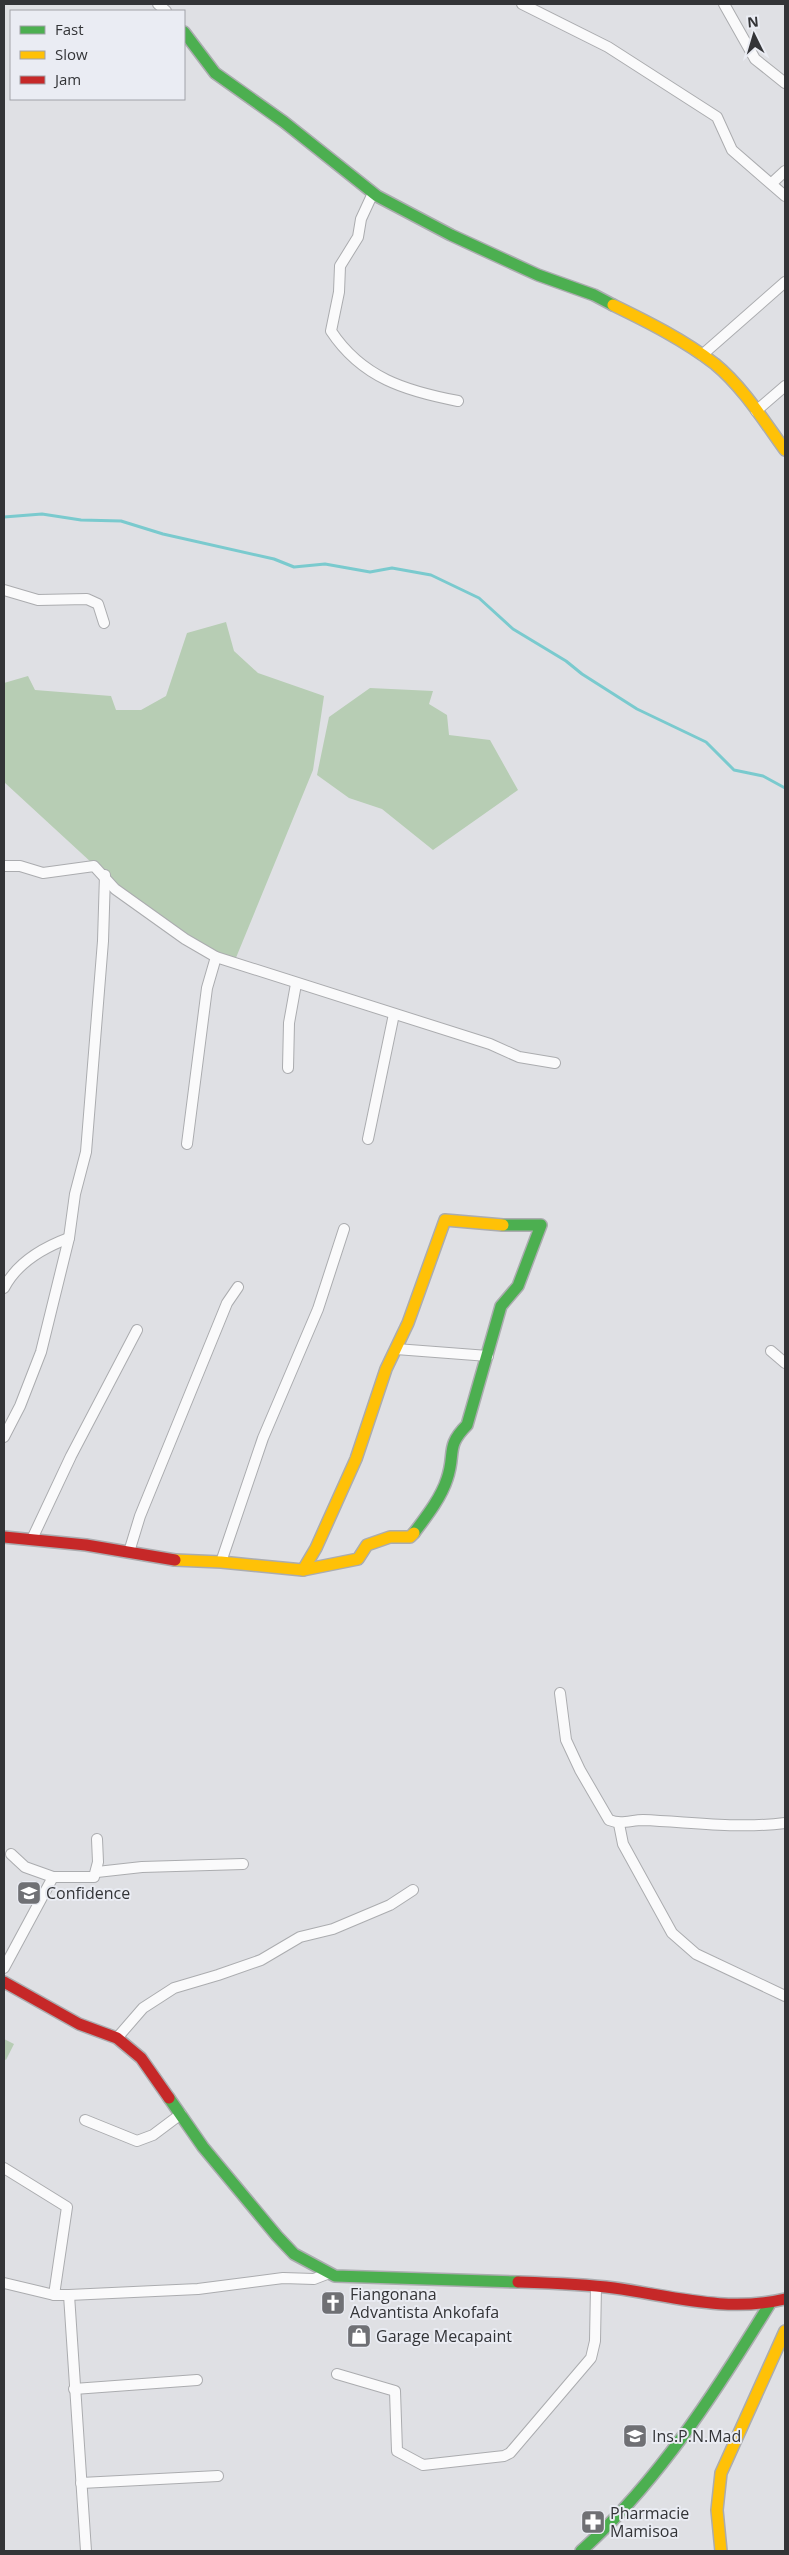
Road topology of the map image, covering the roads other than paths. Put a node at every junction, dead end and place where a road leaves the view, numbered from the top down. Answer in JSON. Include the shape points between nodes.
{"nodes":[{"id":1,"x":522,"y":4,"type":"edge"},
{"id":2,"x":724,"y":4,"type":"edge"},
{"id":3,"x":185,"y":33,"type":"edge"},
{"id":4,"x":785,"y":82,"type":"edge"},
{"id":5,"x":785,"y":170,"type":"edge"},
{"id":6,"x":772,"y":183,"type":"junction"},
{"id":7,"x":373,"y":193,"type":"junction"},
{"id":8,"x":785,"y":196,"type":"edge"},
{"id":9,"x":785,"y":282,"type":"edge"},
{"id":10,"x":702,"y":355,"type":"junction"},
{"id":11,"x":785,"y":386,"type":"edge"},
{"id":12,"x":458,"y":401,"type":"dead end"},
{"id":13,"x":756,"y":411,"type":"junction"},
{"id":14,"x":785,"y":450,"type":"edge"},
{"id":15,"x":4,"y":590,"type":"edge"},
{"id":16,"x":104,"y":623,"type":"dead end"},
{"id":17,"x":4,"y":866,"type":"edge"},
{"id":18,"x":105,"y":875,"type":"junction"},
{"id":19,"x":216,"y":958,"type":"junction"},
{"id":20,"x":296,"y":984,"type":"junction"},
{"id":21,"x":394,"y":1014,"type":"junction"},
{"id":22,"x":555,"y":1063,"type":"dead end"},
{"id":23,"x":288,"y":1068,"type":"dead end"},
{"id":24,"x":368,"y":1140,"type":"dead end"},
{"id":25,"x":187,"y":1144,"type":"dead end"},
{"id":26,"x":344,"y":1229,"type":"dead end"},
{"id":27,"x":69,"y":1238,"type":"junction"},
{"id":28,"x":238,"y":1286,"type":"dead end"},
{"id":29,"x":4,"y":1288,"type":"edge"},
{"id":30,"x":137,"y":1330,"type":"dead end"},
{"id":31,"x":396,"y":1349,"type":"junction"},
{"id":32,"x":771,"y":1351,"type":"dead end"},
{"id":33,"x":488,"y":1356,"type":"junction"},
{"id":34,"x":785,"y":1363,"type":"edge"},
{"id":35,"x":4,"y":1436,"type":"edge"},
{"id":36,"x":4,"y":1537,"type":"edge"},
{"id":37,"x":32,"y":1539,"type":"junction"},
{"id":38,"x":129,"y":1552,"type":"junction"},
{"id":39,"x":221,"y":1562,"type":"junction"},
{"id":40,"x":303,"y":1570,"type":"junction"},
{"id":41,"x":560,"y":1693,"type":"dead end"},
{"id":42,"x":785,"y":1823,"type":"edge"},
{"id":43,"x":619,"y":1824,"type":"junction"},
{"id":44,"x":97,"y":1839,"type":"dead end"},
{"id":45,"x":11,"y":1854,"type":"dead end"},
{"id":46,"x":243,"y":1864,"type":"dead end"},
{"id":47,"x":97,"y":1872,"type":"junction"},
{"id":48,"x":53,"y":1877,"type":"junction"},
{"id":49,"x":412,"y":1890,"type":"dead end"},
{"id":50,"x":4,"y":1968,"type":"edge"},
{"id":51,"x":4,"y":1982,"type":"edge"},
{"id":52,"x":785,"y":1996,"type":"edge"},
{"id":53,"x":117,"y":2038,"type":"junction"},
{"id":54,"x":181,"y":2114,"type":"junction"},
{"id":55,"x":85,"y":2120,"type":"dead end"},
{"id":56,"x":4,"y":2168,"type":"edge"},
{"id":57,"x":327,"y":2274,"type":"junction"},
{"id":58,"x":4,"y":2283,"type":"edge"},
{"id":59,"x":596,"y":2286,"type":"junction"},
{"id":60,"x":54,"y":2295,"type":"junction"},
{"id":61,"x":69,"y":2295,"type":"junction"},
{"id":62,"x":785,"y":2299,"type":"edge"},
{"id":63,"x":769,"y":2305,"type":"junction"},
{"id":64,"x":785,"y":2331,"type":"edge"},
{"id":65,"x":337,"y":2374,"type":"dead end"},
{"id":66,"x":197,"y":2380,"type":"dead end"},
{"id":67,"x":74,"y":2389,"type":"junction"},
{"id":68,"x":218,"y":2476,"type":"dead end"},
{"id":69,"x":82,"y":2483,"type":"junction"},
{"id":70,"x":86,"y":2551,"type":"edge"},
{"id":71,"x":580,"y":2551,"type":"edge"},
{"id":72,"x":721,"y":2551,"type":"edge"}],
"edges":[{"from":1,"to":6,"type":"street","via":[[608,47],[717,117],[732,150]]},
{"from":2,"to":4,"type":"street","via":[[755,59]]},
{"from":3,"to":7,"type":"street","via":[[215,73],[284,122]]},
{"from":5,"to":6,"type":"street"},
{"from":6,"to":8,"type":"street"},
{"from":7,"to":10,"type":"street","via":[[451,235],[538,275],[594,295],[662,329]]},
{"from":7,"to":12,"type":"street","via":[[361,219],[358,236],[340,266],[340,292],[331,332],[339,344],[378,377],[429,396]]},
{"from":9,"to":10,"type":"street"},
{"from":10,"to":13,"type":"street","via":[[716,365]]},
{"from":11,"to":13,"type":"street"},
{"from":13,"to":14,"type":"street"},
{"from":15,"to":16,"type":"street","via":[[38,600],[87,599],[98,604]]},
{"from":17,"to":18,"type":"street","via":[[20,866],[43,873],[94,866]]},
{"from":18,"to":19,"type":"street","via":[[115,889]]},
{"from":18,"to":27,"type":"street","via":[[103,941],[86,1152],[75,1194]]},
{"from":19,"to":20,"type":"street"},
{"from":19,"to":25,"type":"street","via":[[204,1007]]},
{"from":20,"to":21,"type":"street"},
{"from":20,"to":23,"type":"street","via":[[288,1023]]},
{"from":21,"to":22,"type":"street","via":[[490,1044],[519,1057]]},
{"from":21,"to":24,"type":"street"},
{"from":26,"to":39,"type":"street","via":[[318,1309],[263,1438]]},
{"from":27,"to":29,"type":"street","via":[[28,1259],[10,1276]]},
{"from":27,"to":35,"type":"street","via":[[41,1352],[20,1406]]},
{"from":28,"to":38,"type":"street","via":[[227,1303],[140,1516]]},
{"from":30,"to":37,"type":"street"},
{"from":31,"to":33,"type":"street"},
{"from":31,"to":33,"type":"street","via":[[445,1220],[497,1226],[541,1225],[518,1286],[501,1306]]},
{"from":31,"to":40,"type":"street","via":[[386,1368],[356,1459]]},
{"from":32,"to":34,"type":"street"},
{"from":33,"to":40,"type":"street","via":[[467,1425],[454,1438],[447,1479],[426,1518],[410,1537],[390,1538],[367,1545],[358,1560]]},
{"from":36,"to":37,"type":"street"},
{"from":37,"to":38,"type":"street"},
{"from":38,"to":39,"type":"street","via":[[178,1561]]},
{"from":39,"to":40,"type":"street"},
{"from":41,"to":43,"type":"street","via":[[566,1740],[598,1804],[609,1820]]},
{"from":42,"to":43,"type":"street","via":[[762,1826],[640,1820]]},
{"from":43,"to":52,"type":"street","via":[[623,1844],[672,1933],[696,1954]]},
{"from":44,"to":47,"type":"street"},
{"from":45,"to":48,"type":"street","via":[[24,1868]]},
{"from":46,"to":47,"type":"street","via":[[142,1867]]},
{"from":47,"to":48,"type":"street","via":[[94,1877]]},
{"from":48,"to":50,"type":"street"},
{"from":49,"to":53,"type":"street","via":[[390,1905],[333,1929],[300,1937],[261,1960],[174,1988],[143,2008]]},
{"from":51,"to":53,"type":"street","via":[[79,2024]]},
{"from":53,"to":54,"type":"street","via":[[141,2058]]},
{"from":54,"to":55,"type":"street","via":[[153,2135],[138,2141]]},
{"from":54,"to":57,"type":"street","via":[[203,2147],[294,2254]]},
{"from":56,"to":60,"type":"street","via":[[67,2207]]},
{"from":57,"to":59,"type":"street"},
{"from":57,"to":61,"type":"street","via":[[314,2279],[283,2278],[198,2289]]},
{"from":58,"to":60,"type":"street"},
{"from":59,"to":63,"type":"street","via":[[732,2304]]},
{"from":59,"to":65,"type":"street","via":[[595,2341],[591,2358],[504,2456],[423,2465],[397,2451],[395,2391]]},
{"from":60,"to":61,"type":"street"},
{"from":61,"to":67,"type":"street"},
{"from":62,"to":63,"type":"street"},
{"from":63,"to":71,"type":"street","via":[[668,2458],[610,2525]]},
{"from":64,"to":72,"type":"street","via":[[721,2473],[717,2510]]},
{"from":66,"to":67,"type":"street"},
{"from":67,"to":69,"type":"street"},
{"from":68,"to":69,"type":"street"},
{"from":69,"to":70,"type":"street"}]}
